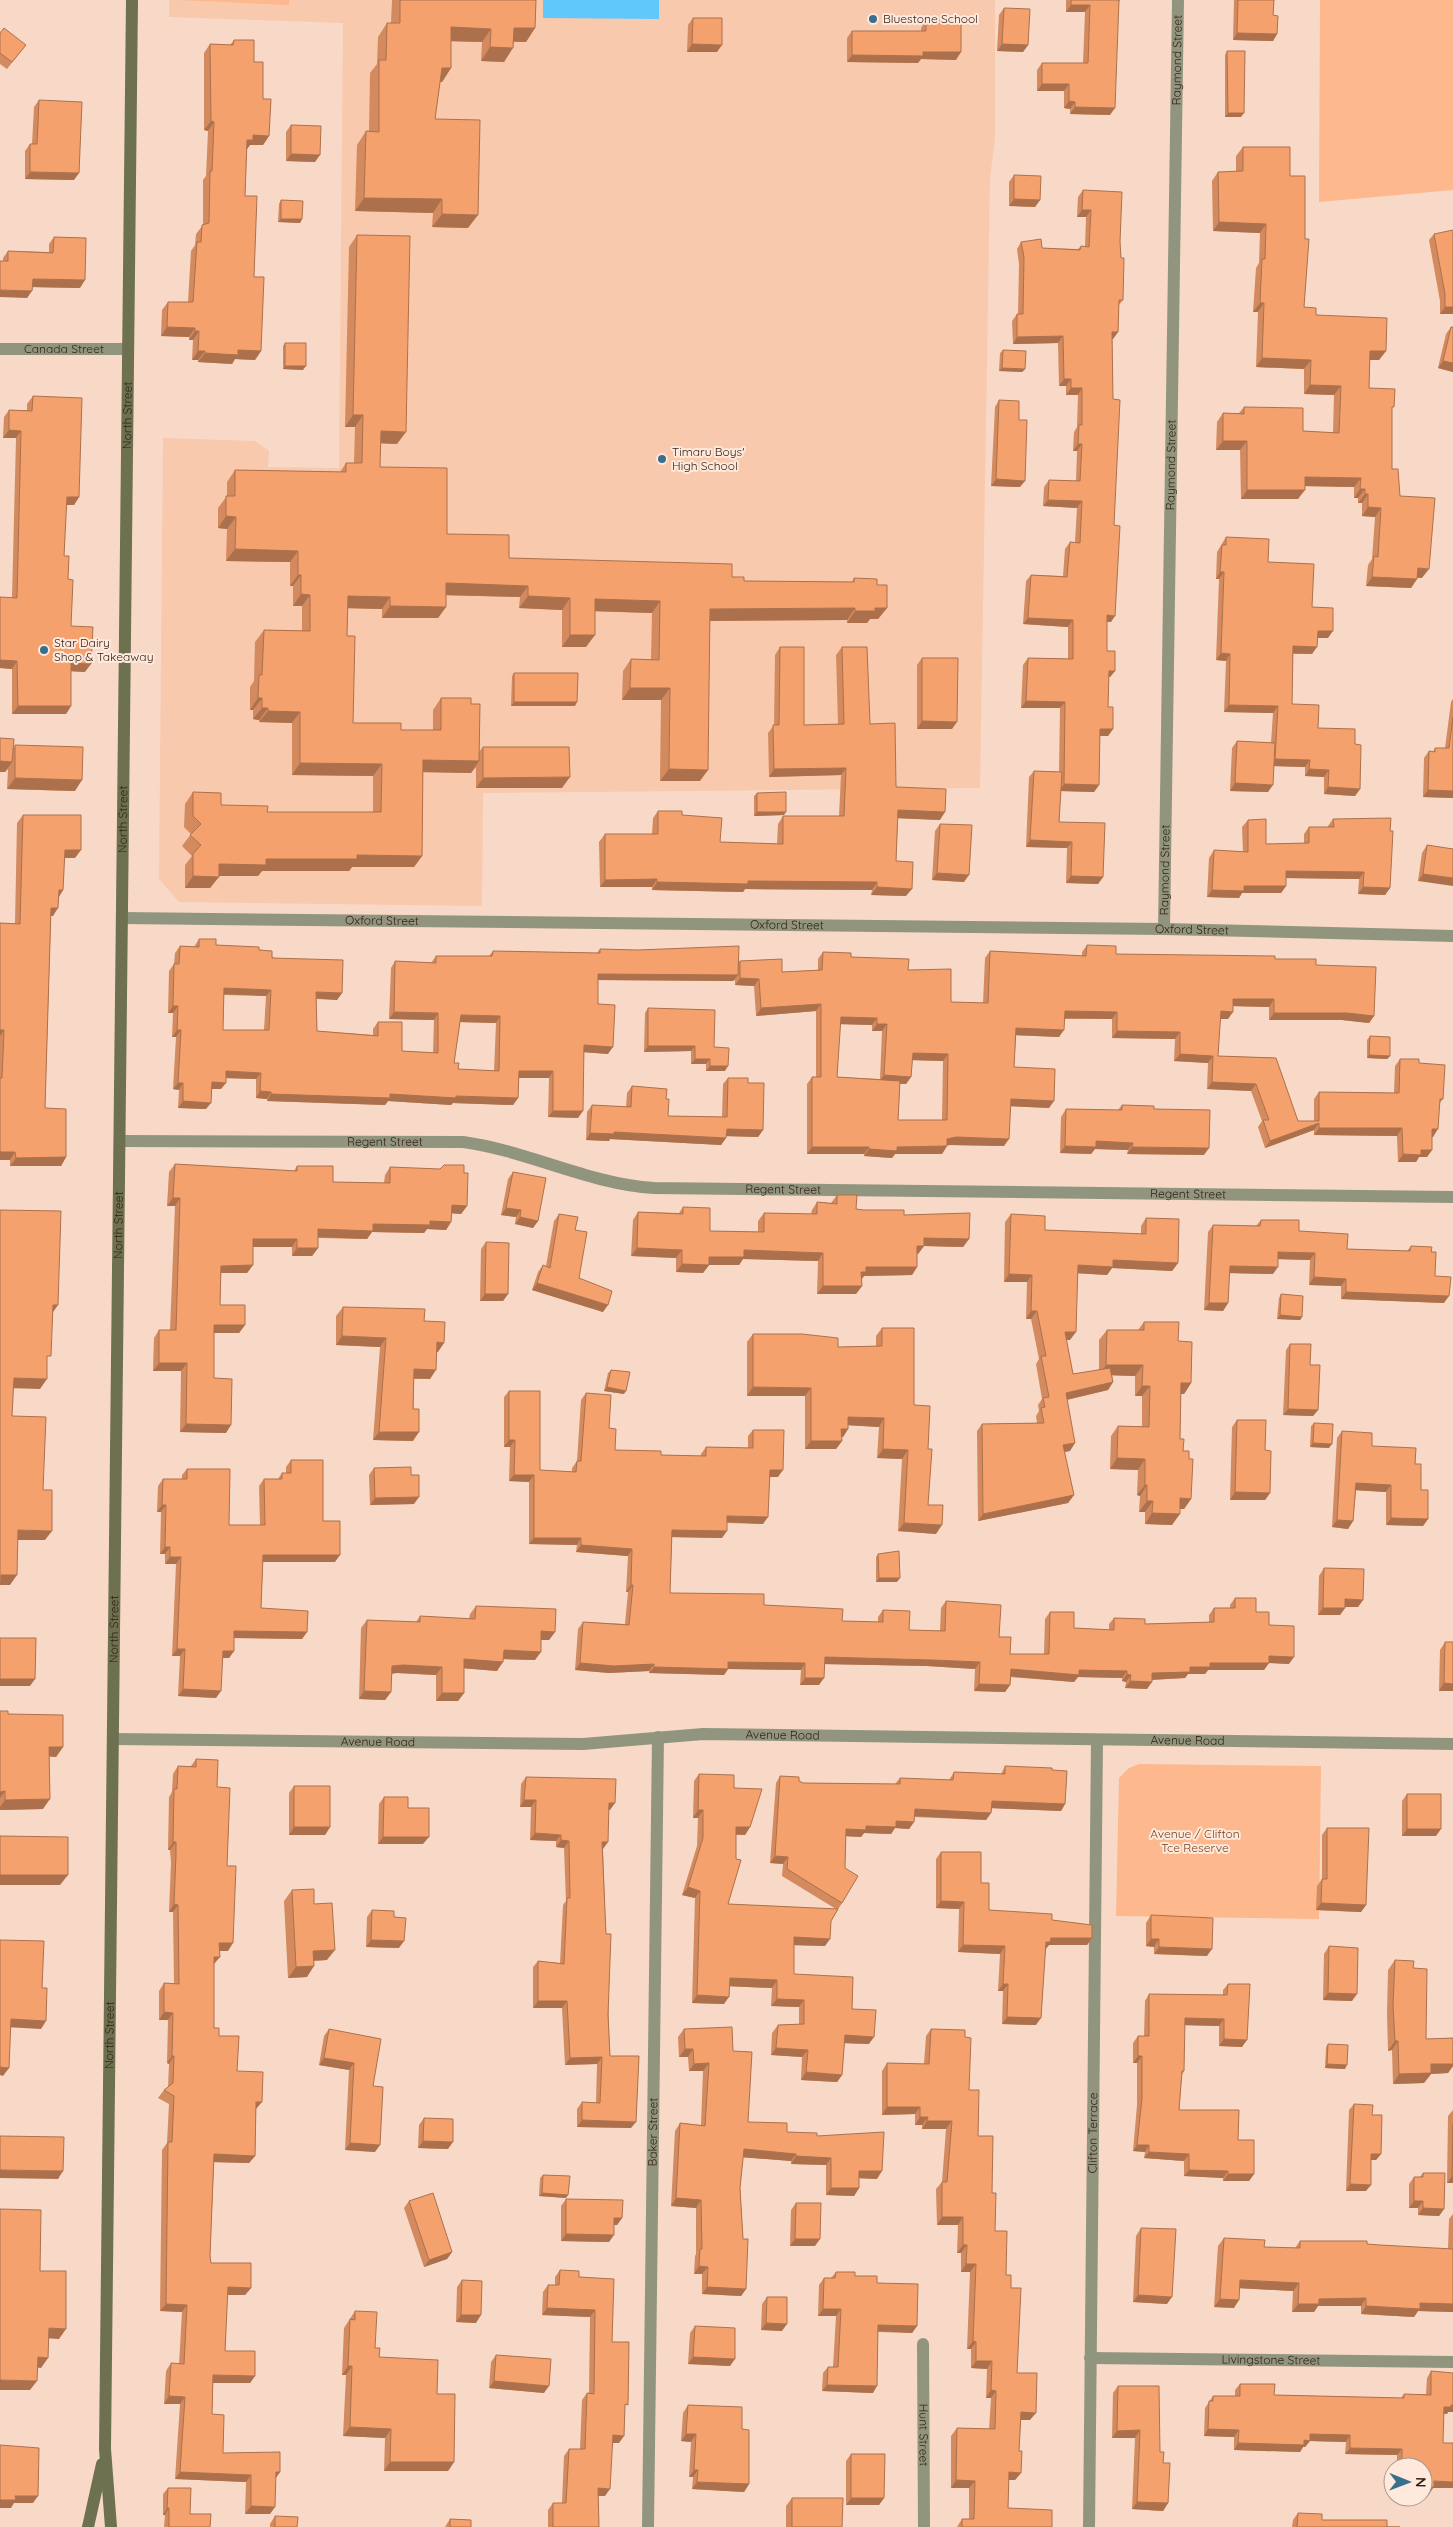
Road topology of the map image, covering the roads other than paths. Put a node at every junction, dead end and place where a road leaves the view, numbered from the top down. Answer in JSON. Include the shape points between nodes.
{"nodes":[{"id":1,"x":132,"y":0,"type":"edge"},
{"id":2,"x":1178,"y":0,"type":"edge"},
{"id":3,"x":0,"y":349,"type":"edge"},
{"id":4,"x":128,"y":349,"type":"junction"},
{"id":5,"x":122,"y":918,"type":"junction"},
{"id":6,"x":1164,"y":930,"type":"junction"},
{"id":7,"x":1453,"y":936,"type":"edge"},
{"id":8,"x":120,"y":1142,"type":"junction"},
{"id":9,"x":1453,"y":1197,"type":"edge"},
{"id":10,"x":658,"y":1738,"type":"junction"},
{"id":11,"x":113,"y":1739,"type":"junction"},
{"id":12,"x":1097,"y":1740,"type":"junction"},
{"id":13,"x":1453,"y":1744,"type":"edge"},
{"id":14,"x":923,"y":2344,"type":"dead end"},
{"id":15,"x":1090,"y":2358,"type":"junction"},
{"id":16,"x":1453,"y":2362,"type":"edge"},
{"id":17,"x":105,"y":2449,"type":"junction"},
{"id":18,"x":88,"y":2527,"type":"edge"},
{"id":19,"x":111,"y":2527,"type":"edge"},
{"id":20,"x":648,"y":2527,"type":"edge"},
{"id":21,"x":924,"y":2527,"type":"edge"},
{"id":22,"x":1089,"y":2527,"type":"edge"}],
"edges":[{"from":1,"to":4,"type":"street","name":"North Street"},
{"from":2,"to":6,"type":"street","name":"Raymond Street"},
{"from":3,"to":4,"type":"street","name":"Canada Street"},
{"from":4,"to":5,"type":"street","name":"North Street"},
{"from":5,"to":6,"type":"street","name":"Oxford Street"},
{"from":5,"to":8,"type":"street","name":"North Street"},
{"from":6,"to":7,"type":"street","name":"Oxford Street"},
{"from":8,"to":9,"type":"street","name":"Regent Street","via":[[464,1142],[611,1183],[654,1188]]},
{"from":8,"to":11,"type":"street","name":"North Street"},
{"from":10,"to":11,"type":"street","name":"Avenue Road","via":[[583,1744]]},
{"from":10,"to":12,"type":"street","name":"Avenue Road","via":[[703,1734]]},
{"from":10,"to":20,"type":"street","name":"Baker Street"},
{"from":11,"to":17,"type":"street","name":"North Street"},
{"from":12,"to":13,"type":"street","name":"Avenue Road"},
{"from":12,"to":15,"type":"street","name":"Clifton Terrace"},
{"from":14,"to":21,"type":"street","name":"Hunt Street"},
{"from":15,"to":16,"type":"street","name":"Livingstone Street"},
{"from":15,"to":22,"type":"street","name":"Clifton Terrace"},
{"from":17,"to":18,"type":"street","name":"North Street"},
{"from":17,"to":19,"type":"street","name":"North Street"}]}
